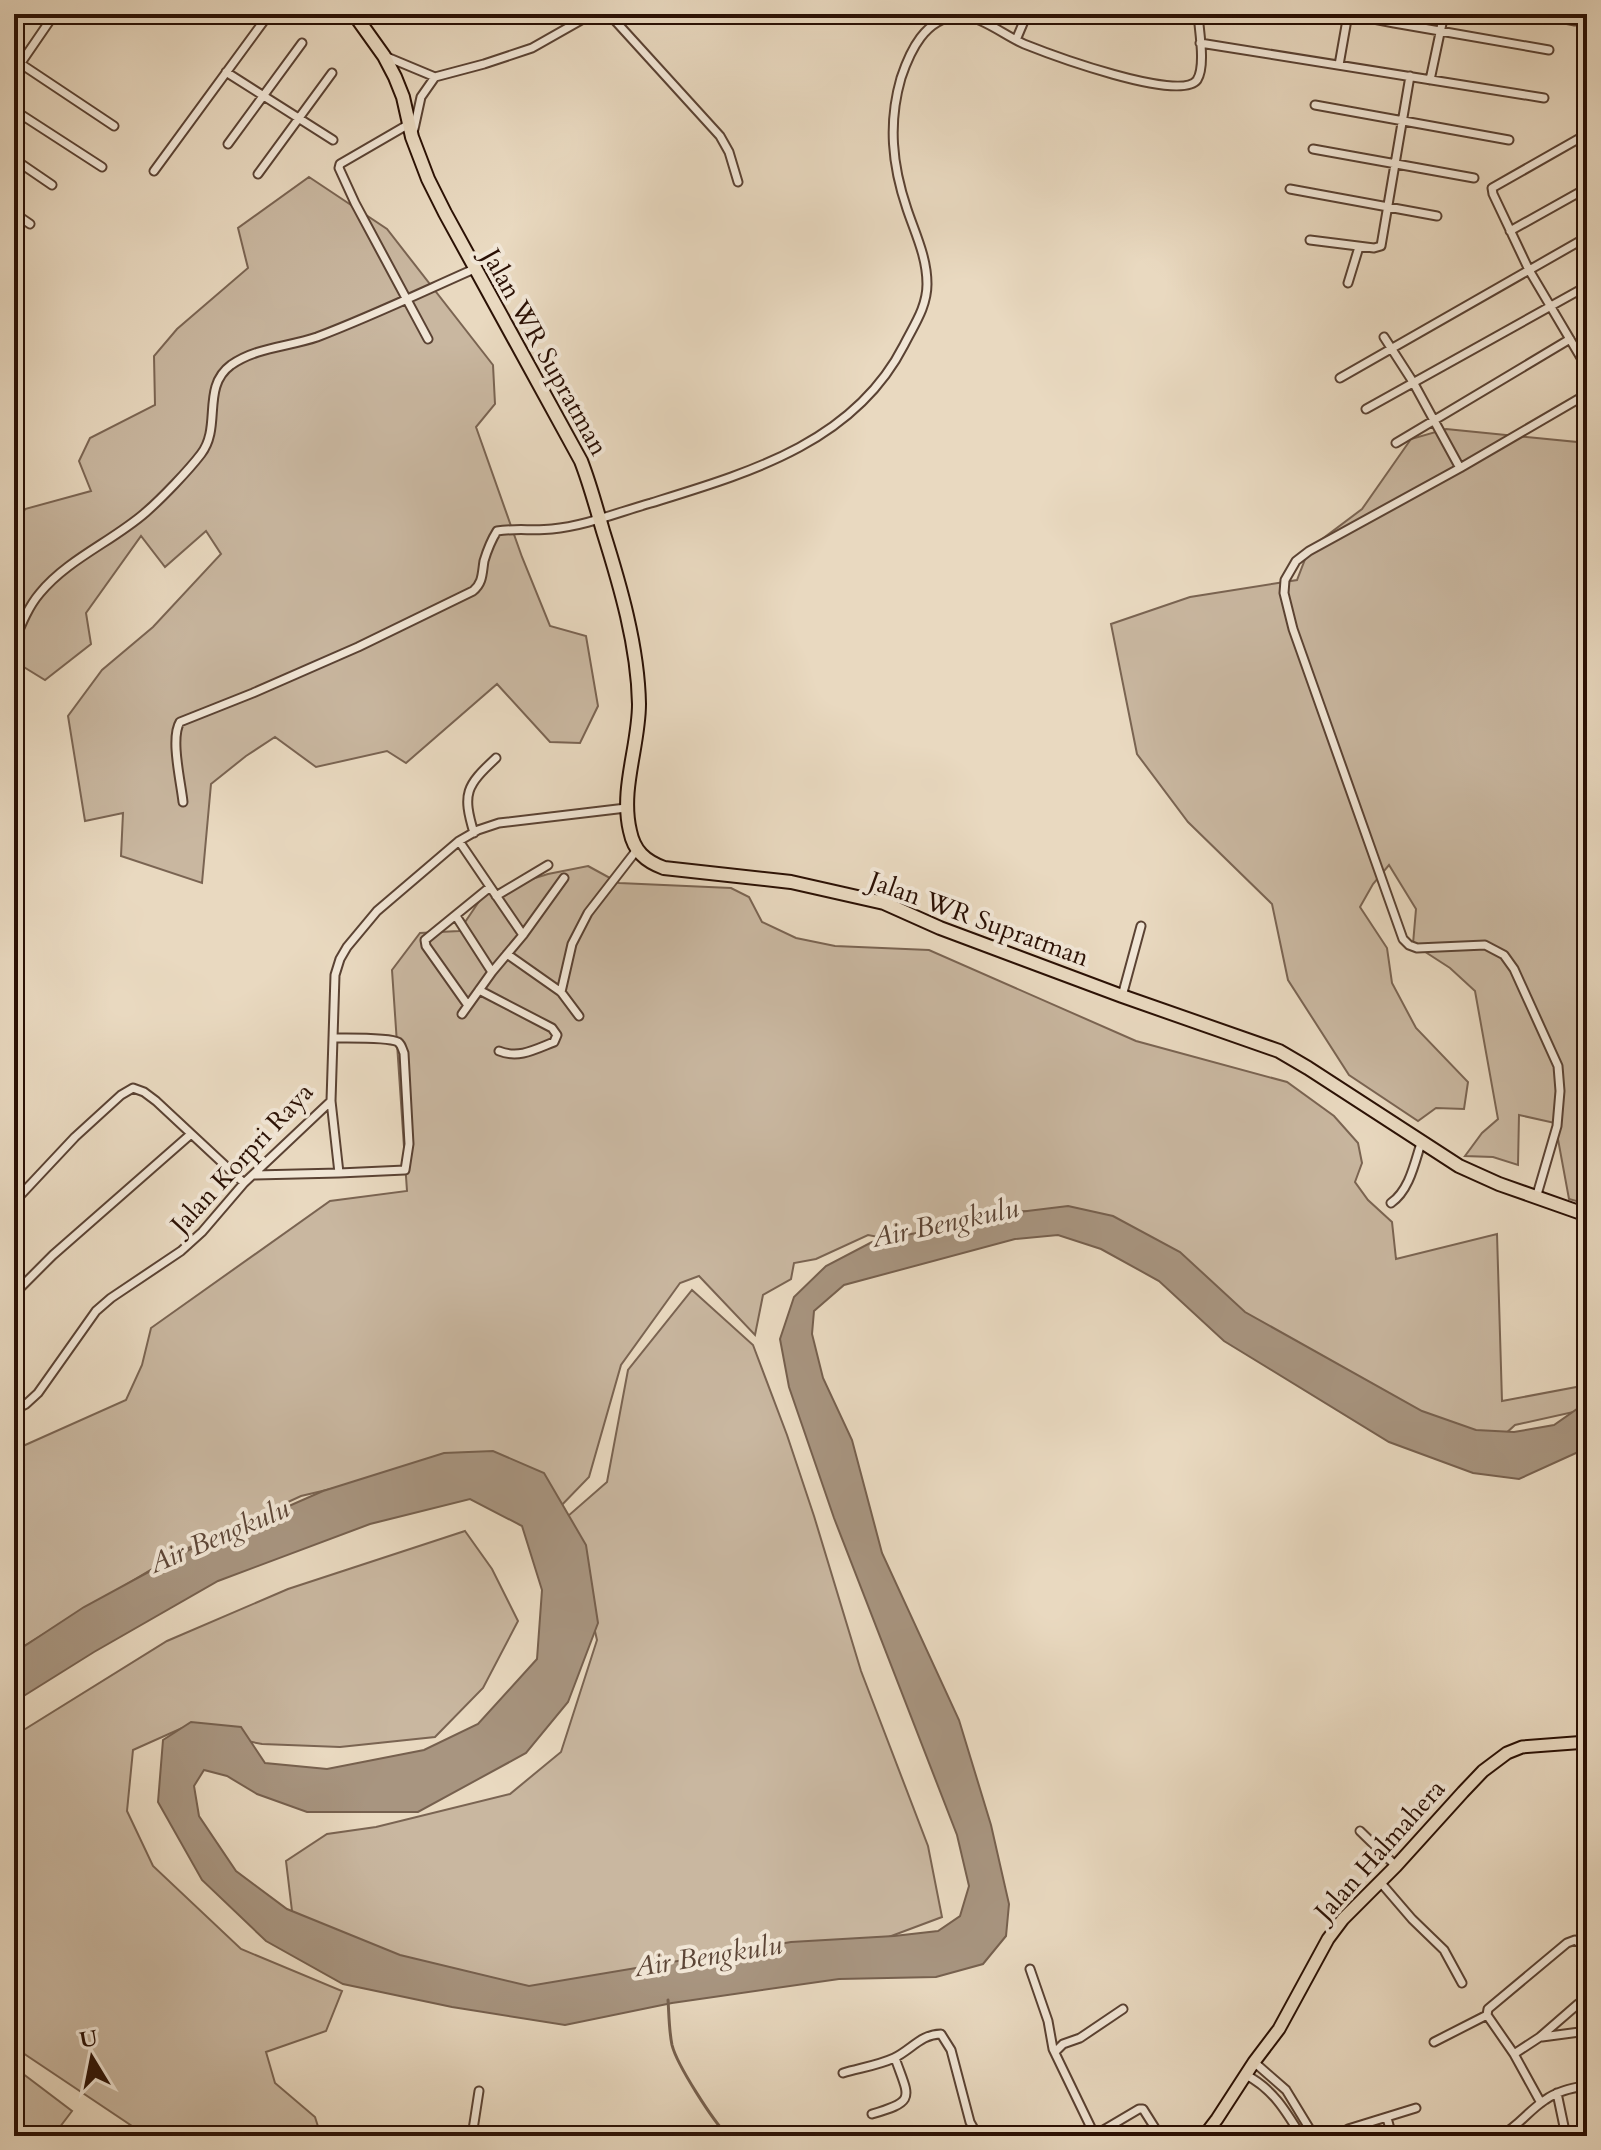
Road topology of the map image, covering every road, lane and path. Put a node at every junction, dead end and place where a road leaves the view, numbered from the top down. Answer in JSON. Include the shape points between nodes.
{"nodes":[{"id":1,"x":51,"y":14,"type":"edge"},
{"id":2,"x":269,"y":14,"type":"edge"},
{"id":3,"x":354,"y":14,"type":"edge"},
{"id":4,"x":592,"y":14,"type":"edge"},
{"id":5,"x":609,"y":14,"type":"edge"},
{"id":6,"x":1027,"y":14,"type":"edge"},
{"id":7,"x":1198,"y":14,"type":"edge"},
{"id":8,"x":1348,"y":14,"type":"edge"},
{"id":9,"x":1444,"y":14,"type":"edge"},
{"id":10,"x":1539,"y":14,"type":"edge"},
{"id":11,"x":975,"y":16,"type":"edge"},
{"id":12,"x":1395,"y":18,"type":"edge"},
{"id":13,"x":1575,"y":21,"type":"dead end"},
{"id":14,"x":1440,"y":31,"type":"junction"},
{"id":15,"x":1016,"y":40,"type":"junction"},
{"id":16,"x":302,"y":43,"type":"dead end"},
{"id":17,"x":1200,"y":43,"type":"junction"},
{"id":18,"x":1549,"y":50,"type":"dead end"},
{"id":19,"x":384,"y":56,"type":"junction"},
{"id":20,"x":21,"y":64,"type":"junction"},
{"id":21,"x":1339,"y":65,"type":"junction"},
{"id":22,"x":226,"y":72,"type":"junction"},
{"id":23,"x":14,"y":73,"type":"edge"},
{"id":24,"x":332,"y":73,"type":"dead end"},
{"id":25,"x":1410,"y":76,"type":"junction"},
{"id":26,"x":435,"y":77,"type":"junction"},
{"id":27,"x":1430,"y":80,"type":"junction"},
{"id":28,"x":264,"y":96,"type":"junction"},
{"id":29,"x":1544,"y":98,"type":"dead end"},
{"id":30,"x":1315,"y":105,"type":"dead end"},
{"id":31,"x":14,"y":110,"type":"edge"},
{"id":32,"x":299,"y":118,"type":"junction"},
{"id":33,"x":1403,"y":120,"type":"junction"},
{"id":34,"x":114,"y":126,"type":"dead end"},
{"id":35,"x":411,"y":130,"type":"junction"},
{"id":36,"x":1587,"y":134,"type":"edge"},
{"id":37,"x":333,"y":140,"type":"dead end"},
{"id":38,"x":1509,"y":140,"type":"dead end"},
{"id":39,"x":228,"y":144,"type":"dead end"},
{"id":40,"x":1313,"y":149,"type":"dead end"},
{"id":41,"x":14,"y":159,"type":"edge"},
{"id":42,"x":1396,"y":164,"type":"junction"},
{"id":43,"x":102,"y":167,"type":"dead end"},
{"id":44,"x":154,"y":171,"type":"dead end"},
{"id":45,"x":258,"y":174,"type":"dead end"},
{"id":46,"x":1474,"y":178,"type":"dead end"},
{"id":47,"x":738,"y":182,"type":"dead end"},
{"id":48,"x":52,"y":185,"type":"dead end"},
{"id":49,"x":1587,"y":188,"type":"edge"},
{"id":50,"x":1290,"y":189,"type":"dead end"},
{"id":51,"x":1389,"y":206,"type":"junction"},
{"id":52,"x":14,"y":213,"type":"edge"},
{"id":53,"x":1437,"y":216,"type":"dead end"},
{"id":54,"x":30,"y":224,"type":"dead end"},
{"id":55,"x":1510,"y":231,"type":"junction"},
{"id":56,"x":1587,"y":237,"type":"edge"},
{"id":57,"x":1310,"y":240,"type":"dead end"},
{"id":58,"x":1359,"y":247,"type":"junction"},
{"id":59,"x":474,"y":269,"type":"junction"},
{"id":60,"x":1529,"y":270,"type":"junction"},
{"id":61,"x":1348,"y":283,"type":"dead end"},
{"id":62,"x":1587,"y":286,"type":"edge"},
{"id":63,"x":406,"y":299,"type":"junction"},
{"id":64,"x":1549,"y":307,"type":"junction"},
{"id":65,"x":1384,"y":337,"type":"dead end"},
{"id":66,"x":428,"y":339,"type":"dead end"},
{"id":67,"x":1570,"y":339,"type":"junction"},
{"id":68,"x":1391,"y":348,"type":"junction"},
{"id":69,"x":1587,"y":368,"type":"edge"},
{"id":70,"x":1340,"y":378,"type":"dead end"},
{"id":71,"x":1413,"y":382,"type":"junction"},
{"id":72,"x":1587,"y":394,"type":"edge"},
{"id":73,"x":1366,"y":409,"type":"dead end"},
{"id":74,"x":1434,"y":421,"type":"junction"},
{"id":75,"x":1396,"y":443,"type":"dead end"},
{"id":76,"x":1460,"y":468,"type":"junction"},
{"id":77,"x":599,"y":518,"type":"junction"},
{"id":78,"x":14,"y":642,"type":"edge"},
{"id":79,"x":496,"y":758,"type":"dead end"},
{"id":80,"x":183,"y":802,"type":"dead end"},
{"id":81,"x":626,"y":808,"type":"junction"},
{"id":82,"x":474,"y":833,"type":"junction"},
{"id":83,"x":459,"y":841,"type":"junction"},
{"id":84,"x":636,"y":851,"type":"junction"},
{"id":85,"x":548,"y":865,"type":"dead end"},
{"id":86,"x":564,"y":878,"type":"dead end"},
{"id":87,"x":490,"y":887,"type":"junction"},
{"id":88,"x":496,"y":896,"type":"junction"},
{"id":89,"x":456,"y":916,"type":"junction"},
{"id":90,"x":1141,"y":926,"type":"dead end"},
{"id":91,"x":523,"y":935,"type":"junction"},
{"id":92,"x":507,"y":954,"type":"junction"},
{"id":93,"x":492,"y":972,"type":"junction"},
{"id":94,"x":479,"y":990,"type":"junction"},
{"id":95,"x":561,"y":992,"type":"junction"},
{"id":96,"x":1122,"y":996,"type":"junction"},
{"id":97,"x":467,"y":1004,"type":"junction"},
{"id":98,"x":462,"y":1014,"type":"dead end"},
{"id":99,"x":579,"y":1016,"type":"dead end"},
{"id":100,"x":333,"y":1038,"type":"junction"},
{"id":101,"x":499,"y":1051,"type":"dead end"},
{"id":102,"x":331,"y":1101,"type":"junction"},
{"id":103,"x":191,"y":1134,"type":"junction"},
{"id":104,"x":1422,"y":1140,"type":"junction"},
{"id":105,"x":339,"y":1173,"type":"junction"},
{"id":106,"x":255,"y":1175,"type":"junction"},
{"id":107,"x":244,"y":1183,"type":"junction"},
{"id":108,"x":1536,"y":1198,"type":"junction"},
{"id":109,"x":14,"y":1202,"type":"edge"},
{"id":110,"x":1391,"y":1203,"type":"dead end"},
{"id":111,"x":1587,"y":1215,"type":"edge"},
{"id":112,"x":14,"y":1294,"type":"edge"},
{"id":113,"x":14,"y":1410,"type":"edge"},
{"id":114,"x":1587,"y":1742,"type":"edge"},
{"id":115,"x":1360,"y":1831,"type":"dead end"},
{"id":116,"x":1396,"y":1866,"type":"junction"},
{"id":117,"x":1381,"y":1883,"type":"junction"},
{"id":118,"x":1587,"y":1948,"type":"edge"},
{"id":119,"x":1030,"y":1969,"type":"dead end"},
{"id":120,"x":1462,"y":1983,"type":"dead end"},
{"id":121,"x":1587,"y":2006,"type":"edge"},
{"id":122,"x":1123,"y":2009,"type":"dead end"},
{"id":123,"x":1487,"y":2015,"type":"junction"},
{"id":124,"x":1587,"y":2031,"type":"edge"},
{"id":125,"x":1540,"y":2037,"type":"junction"},
{"id":126,"x":1434,"y":2042,"type":"dead end"},
{"id":127,"x":1055,"y":2052,"type":"junction"},
{"id":128,"x":1514,"y":2054,"type":"junction"},
{"id":129,"x":895,"y":2058,"type":"junction"},
{"id":130,"x":1254,"y":2062,"type":"junction"},
{"id":131,"x":843,"y":2073,"type":"dead end"},
{"id":132,"x":1246,"y":2075,"type":"junction"},
{"id":133,"x":1587,"y":2085,"type":"edge"},
{"id":134,"x":479,"y":2091,"type":"dead end"},
{"id":135,"x":1557,"y":2093,"type":"junction"},
{"id":136,"x":1541,"y":2103,"type":"junction"},
{"id":137,"x":1416,"y":2108,"type":"dead end"},
{"id":138,"x":872,"y":2114,"type":"dead end"},
{"id":139,"x":1387,"y":2118,"type":"junction"},
{"id":140,"x":1348,"y":2129,"type":"dead end"},
{"id":141,"x":472,"y":2136,"type":"edge"},
{"id":142,"x":978,"y":2136,"type":"edge"},
{"id":143,"x":1095,"y":2136,"type":"edge"},
{"id":144,"x":1160,"y":2136,"type":"edge"},
{"id":145,"x":1204,"y":2136,"type":"edge"},
{"id":146,"x":1301,"y":2136,"type":"edge"},
{"id":147,"x":1314,"y":2136,"type":"edge"},
{"id":148,"x":1392,"y":2136,"type":"edge"},
{"id":149,"x":1500,"y":2136,"type":"edge"},
{"id":150,"x":1566,"y":2136,"type":"edge"}],
"edges":[{"from":1,"to":20,"type":"street"},
{"from":2,"to":22,"type":"street"},
{"from":3,"to":19,"type":"highway","name":"Jalan WR Supratman"},
{"from":4,"to":26,"type":"street","via":[[532,48]]},
{"from":5,"to":47,"type":"street","via":[[720,136]]},
{"from":6,"to":15,"type":"street"},
{"from":7,"to":17,"type":"street"},
{"from":8,"to":12,"type":"street"},
{"from":8,"to":21,"type":"street"},
{"from":9,"to":14,"type":"street"},
{"from":10,"to":13,"type":"street"},
{"from":11,"to":15,"type":"street"},
{"from":11,"to":77,"type":"street","via":[[946,19],[925,32],[913,46],[896,97],[897,175],[924,258],[927,287],[922,311],[883,379],[831,429],[795,450],[714,483]]},
{"from":12,"to":14,"type":"street"},
{"from":14,"to":18,"type":"street"},
{"from":14,"to":27,"type":"street"},
{"from":15,"to":17,"type":"street","via":[[1126,78],[1186,86],[1201,70]]},
{"from":16,"to":28,"type":"street"},
{"from":17,"to":21,"type":"street"},
{"from":19,"to":26,"type":"street"},
{"from":19,"to":35,"type":"highway","name":"Jalan WR Supratman"},
{"from":20,"to":23,"type":"street"},
{"from":20,"to":34,"type":"street"},
{"from":21,"to":25,"type":"street"},
{"from":22,"to":28,"type":"street"},
{"from":22,"to":44,"type":"street"},
{"from":24,"to":32,"type":"street"},
{"from":25,"to":27,"type":"street"},
{"from":25,"to":33,"type":"street"},
{"from":26,"to":35,"type":"street","via":[[421,97]]},
{"from":27,"to":29,"type":"street"},
{"from":28,"to":32,"type":"street"},
{"from":28,"to":39,"type":"street"},
{"from":30,"to":33,"type":"street"},
{"from":31,"to":43,"type":"street"},
{"from":32,"to":37,"type":"street"},
{"from":32,"to":45,"type":"street"},
{"from":33,"to":38,"type":"street"},
{"from":33,"to":42,"type":"street"},
{"from":35,"to":59,"type":"highway","name":"Jalan WR Supratman","via":[[428,179]]},
{"from":35,"to":63,"type":"street","via":[[339,166]]},
{"from":36,"to":55,"type":"street","via":[[1492,188]]},
{"from":40,"to":42,"type":"street"},
{"from":41,"to":48,"type":"street"},
{"from":42,"to":46,"type":"street"},
{"from":42,"to":51,"type":"street"},
{"from":49,"to":55,"type":"street"},
{"from":50,"to":51,"type":"street"},
{"from":51,"to":53,"type":"street"},
{"from":51,"to":58,"type":"street","via":[[1381,246]]},
{"from":52,"to":54,"type":"street"},
{"from":55,"to":60,"type":"street"},
{"from":56,"to":60,"type":"street"},
{"from":57,"to":58,"type":"street"},
{"from":58,"to":61,"type":"street"},
{"from":59,"to":63,"type":"street"},
{"from":59,"to":77,"type":"highway","name":"Jalan WR Supratman","via":[[581,461]]},
{"from":60,"to":64,"type":"street"},
{"from":60,"to":68,"type":"street"},
{"from":62,"to":64,"type":"street"},
{"from":63,"to":66,"type":"street"},
{"from":63,"to":78,"type":"street","via":[[317,337],[256,353],[226,369],[214,387],[212,425],[203,453],[146,512],[54,578],[38,595]]},
{"from":64,"to":67,"type":"street"},
{"from":64,"to":71,"type":"street"},
{"from":65,"to":68,"type":"street"},
{"from":67,"to":69,"type":"street"},
{"from":67,"to":74,"type":"street"},
{"from":68,"to":70,"type":"street"},
{"from":68,"to":71,"type":"street"},
{"from":71,"to":73,"type":"street"},
{"from":71,"to":74,"type":"street"},
{"from":72,"to":76,"type":"street"},
{"from":74,"to":75,"type":"street"},
{"from":74,"to":76,"type":"street"},
{"from":76,"to":108,"type":"street","via":[[1309,551],[1291,569],[1284,593],[1308,676],[1403,939],[1417,948],[1485,945],[1504,955],[1558,1066],[1557,1126]]},
{"from":77,"to":80,"type":"street","via":[[553,529],[497,531],[473,591],[358,647],[180,722],[176,730]]},
{"from":77,"to":81,"type":"highway","name":"Jalan WR Supratman","via":[[623,595],[637,675],[639,724]]},
{"from":79,"to":82,"type":"street","via":[[466,797]]},
{"from":81,"to":82,"type":"street","name":"Jalan Korpri Raya","via":[[499,823]]},
{"from":81,"to":84,"type":"highway","name":"Jalan WR Supratman"},
{"from":82,"to":83,"type":"street","name":"Jalan Korpri Raya"},
{"from":83,"to":87,"type":"street"},
{"from":83,"to":100,"type":"street","name":"Jalan Korpri Raya","via":[[377,911],[347,947],[335,975]]},
{"from":84,"to":95,"type":"street","via":[[588,913],[572,944]]},
{"from":84,"to":96,"type":"highway","name":"Jalan WR Supratman","via":[[664,868],[791,882],[884,903]]},
{"from":85,"to":88,"type":"street"},
{"from":86,"to":91,"type":"street"},
{"from":87,"to":88,"type":"street"},
{"from":87,"to":89,"type":"street"},
{"from":88,"to":91,"type":"street"},
{"from":89,"to":93,"type":"street"},
{"from":89,"to":97,"type":"street","via":[[425,943]]},
{"from":90,"to":96,"type":"street"},
{"from":91,"to":92,"type":"street"},
{"from":92,"to":93,"type":"street"},
{"from":92,"to":95,"type":"street"},
{"from":93,"to":94,"type":"street"},
{"from":94,"to":97,"type":"street"},
{"from":94,"to":101,"type":"street","via":[[556,1033],[554,1042],[524,1054]]},
{"from":95,"to":99,"type":"street"},
{"from":96,"to":104,"type":"highway","name":"Jalan WR Supratman","via":[[1279,1051]]},
{"from":97,"to":98,"type":"street"},
{"from":100,"to":102,"type":"street","name":"Jalan Korpri Raya"},
{"from":100,"to":105,"type":"street","via":[[388,1040],[402,1047],[409,1144],[405,1170]]},
{"from":102,"to":105,"type":"street"},
{"from":102,"to":106,"type":"street","name":"Jalan Korpri Raya"},
{"from":103,"to":107,"type":"street"},
{"from":103,"to":109,"type":"street","via":[[133,1088],[75,1137]]},
{"from":103,"to":112,"type":"street"},
{"from":104,"to":108,"type":"highway","name":"Jalan WR Supratman","via":[[1459,1166]]},
{"from":104,"to":110,"type":"street","via":[[1408,1181]]},
{"from":105,"to":106,"type":"street"},
{"from":106,"to":107,"type":"street","name":"Jalan Korpri Raya"},
{"from":107,"to":113,"type":"street","name":"Jalan Korpri Raya","via":[[181,1251],[96,1311],[38,1393]]},
{"from":108,"to":111,"type":"highway","name":"Jalan WR Supratman"},
{"from":114,"to":116,"type":"main road","name":"Jalan Halmahera","via":[[1522,1747],[1497,1759]]},
{"from":115,"to":116,"type":"street"},
{"from":116,"to":117,"type":"main road","name":"Jalan Halmahera"},
{"from":117,"to":120,"type":"street","via":[[1444,1950]]},
{"from":117,"to":130,"type":"main road","name":"Jalan Halmahera","via":[[1328,1939],[1279,2029]]},
{"from":118,"to":123,"type":"street","via":[[1575,1940],[1567,1943]]},
{"from":119,"to":127,"type":"street"},
{"from":121,"to":125,"type":"street","via":[[1578,2004]]},
{"from":122,"to":127,"type":"street"},
{"from":123,"to":126,"type":"street"},
{"from":123,"to":128,"type":"street"},
{"from":124,"to":125,"type":"street"},
{"from":125,"to":128,"type":"street"},
{"from":127,"to":143,"type":"street"},
{"from":128,"to":136,"type":"street"},
{"from":129,"to":131,"type":"street"},
{"from":129,"to":138,"type":"street","via":[[905,2098],[897,2107]]},
{"from":129,"to":142,"type":"street","via":[[923,2038],[941,2034]]},
{"from":130,"to":132,"type":"main road","name":"Jalan Halmahera"},
{"from":130,"to":147,"type":"street","via":[[1286,2090]]},
{"from":132,"to":145,"type":"main road","name":"Jalan Halmahera"},
{"from":132,"to":146,"type":"street","via":[[1286,2110]]},
{"from":133,"to":135,"type":"street"},
{"from":134,"to":141,"type":"street"},
{"from":135,"to":136,"type":"street"},
{"from":135,"to":150,"type":"street"},
{"from":136,"to":149,"type":"street"},
{"from":137,"to":139,"type":"street"},
{"from":139,"to":140,"type":"street"},
{"from":139,"to":148,"type":"street"},
{"from":143,"to":144,"type":"street","via":[[1139,2109]]}]}
